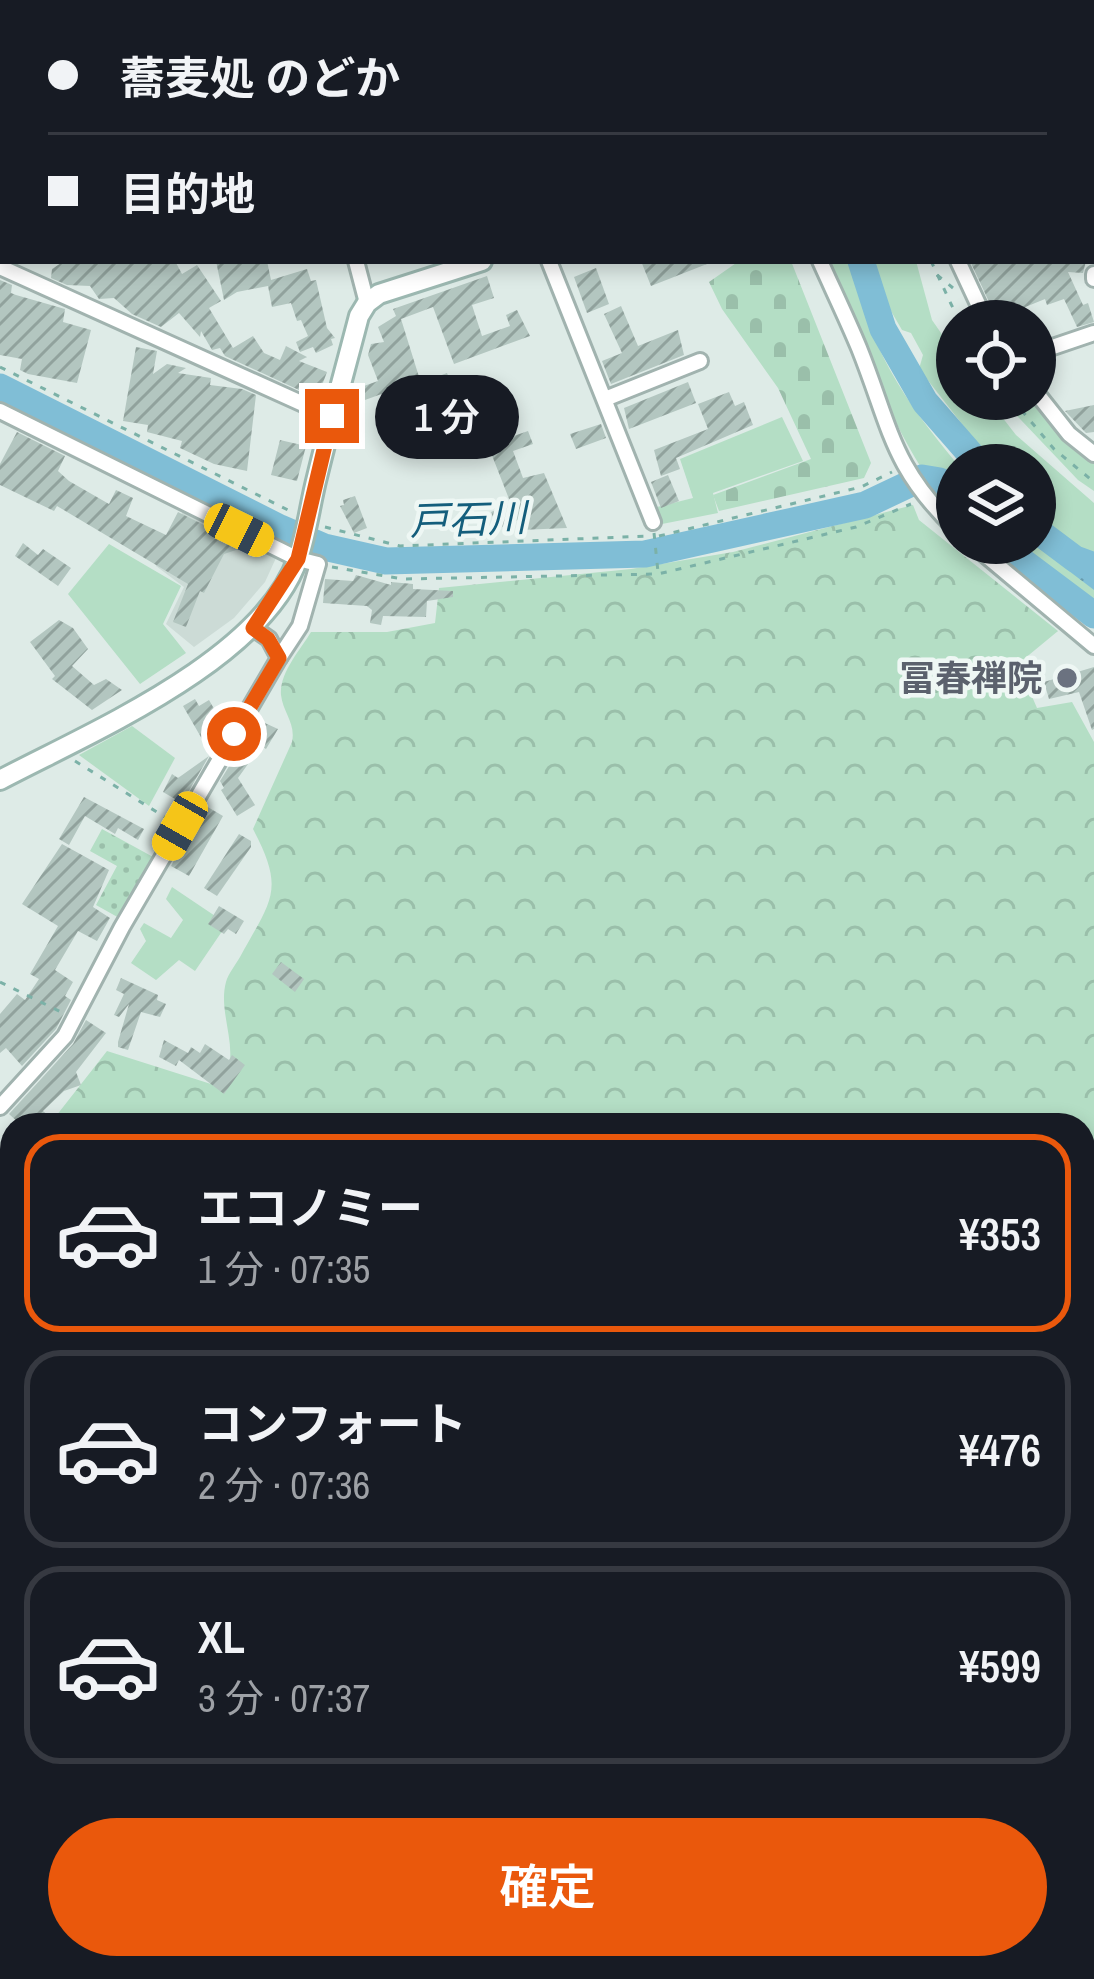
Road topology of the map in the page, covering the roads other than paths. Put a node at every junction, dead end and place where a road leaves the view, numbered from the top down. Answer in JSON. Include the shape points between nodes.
{"nodes":[{"id":1,"x":357,"y":264,"type":"edge"},
{"id":2,"x":473,"y":264,"type":"edge"},
{"id":3,"x":550,"y":264,"type":"edge"},
{"id":4,"x":821,"y":264,"type":"edge"},
{"id":5,"x":959,"y":264,"type":"edge"},
{"id":6,"x":0,"y":267,"type":"edge"},
{"id":7,"x":976,"y":300,"type":"edge"},
{"id":8,"x":367,"y":303,"type":"junction"},
{"id":9,"x":1094,"y":333,"type":"edge"},
{"id":10,"x":1056,"y":346,"type":"edge"},
{"id":11,"x":700,"y":361,"type":"dead end"},
{"id":12,"x":604,"y":399,"type":"junction"},
{"id":13,"x":0,"y":411,"type":"edge"},
{"id":14,"x":332,"y":416,"type":"junction"},
{"id":15,"x":1056,"y":418,"type":"edge"},
{"id":16,"x":1094,"y":454,"type":"edge"},
{"id":17,"x":936,"y":509,"type":"edge"},
{"id":18,"x":653,"y":521,"type":"dead end"},
{"id":19,"x":298,"y":555,"type":"junction"},
{"id":20,"x":996,"y":564,"type":"edge"},
{"id":21,"x":253,"y":628,"type":"junction"},
{"id":22,"x":1094,"y":646,"type":"edge"},
{"id":23,"x":279,"y":658,"type":"junction"},
{"id":24,"x":2,"y":774,"type":"edge"},
{"id":25,"x":0,"y":1107,"type":"edge"}],
"edges":[{"from":1,"to":8,"type":"street"},
{"from":2,"to":8,"type":"street"},
{"from":3,"to":12,"type":"street"},
{"from":4,"to":17,"type":"street","via":[[890,440]]},
{"from":5,"to":7,"type":"street"},
{"from":6,"to":14,"type":"street"},
{"from":8,"to":14,"type":"street"},
{"from":9,"to":10,"type":"street"},
{"from":11,"to":12,"type":"street"},
{"from":12,"to":18,"type":"street"},
{"from":13,"to":19,"type":"street"},
{"from":14,"to":19,"type":"street"},
{"from":15,"to":16,"type":"street"},
{"from":19,"to":21,"type":"street"},
{"from":19,"to":23,"type":"street","via":[[318,564],[300,626]]},
{"from":20,"to":22,"type":"street"},
{"from":21,"to":23,"type":"street"},
{"from":21,"to":24,"type":"street","via":[[209,665]]},
{"from":23,"to":25,"type":"street","via":[[74,1020]]}]}
